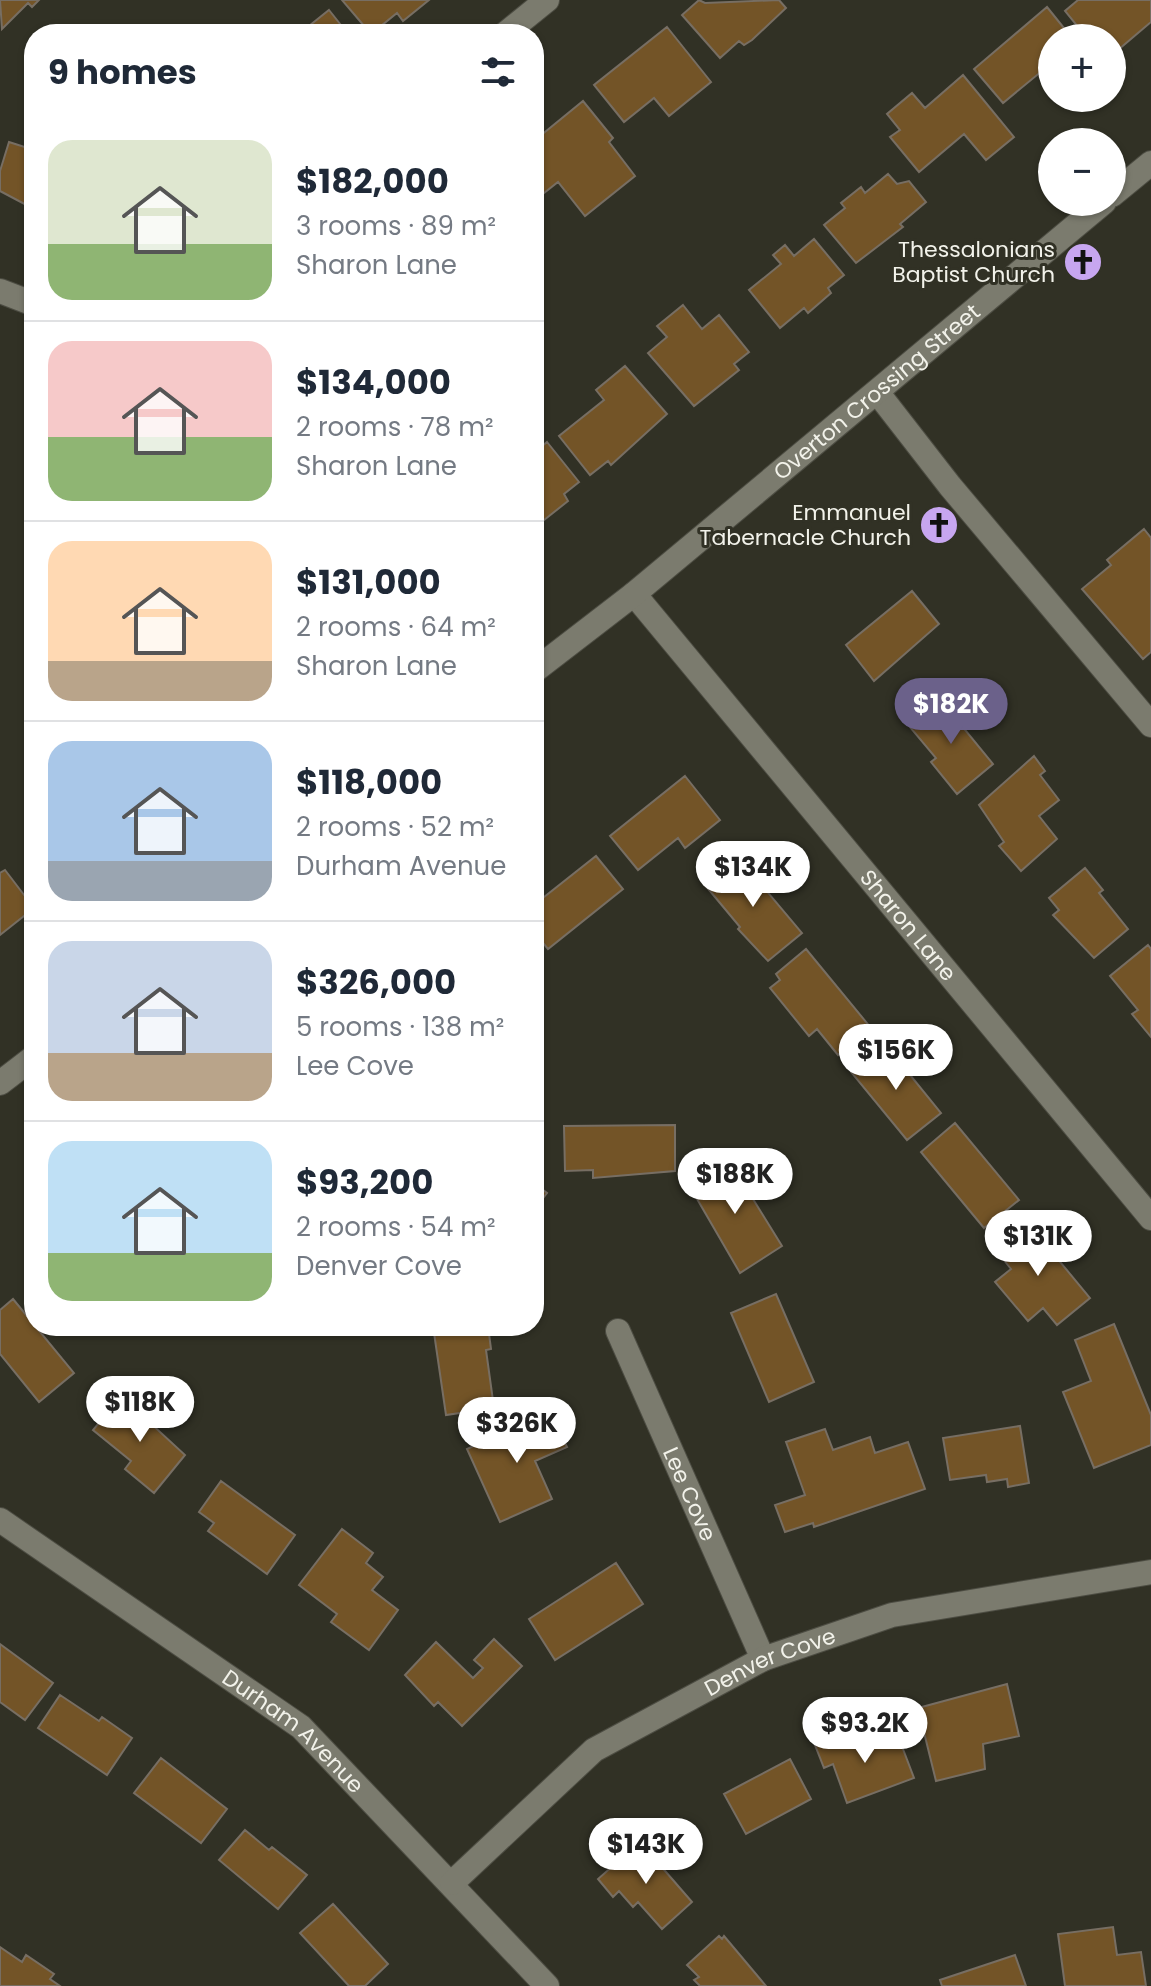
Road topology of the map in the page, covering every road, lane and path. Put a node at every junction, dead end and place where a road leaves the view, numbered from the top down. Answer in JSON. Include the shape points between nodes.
{"nodes":[{"id":1,"x":547,"y":0,"type":"edge"},
{"id":2,"x":517,"y":24,"type":"edge"},
{"id":3,"x":1151,"y":163,"type":"edge"},
{"id":4,"x":1126,"y":184,"type":"edge"},
{"id":5,"x":1087,"y":216,"type":"edge"},
{"id":6,"x":2,"y":299,"type":"edge"},
{"id":7,"x":24,"y":302,"type":"edge"},
{"id":8,"x":877,"y":392,"type":"junction"},
{"id":9,"x":634,"y":594,"type":"junction"},
{"id":10,"x":544,"y":663,"type":"edge"},
{"id":11,"x":1151,"y":725,"type":"edge"},
{"id":12,"x":24,"y":1065,"type":"edge"},
{"id":13,"x":0,"y":1083,"type":"edge"},
{"id":14,"x":1151,"y":1218,"type":"edge"},
{"id":15,"x":618,"y":1331,"type":"dead end"},
{"id":16,"x":0,"y":1520,"type":"edge"},
{"id":17,"x":1151,"y":1572,"type":"edge"},
{"id":18,"x":763,"y":1659,"type":"junction"},
{"id":19,"x":452,"y":1883,"type":"junction"},
{"id":20,"x":547,"y":1986,"type":"edge"}],
"edges":[{"from":1,"to":2,"type":"street"},
{"from":3,"to":4,"type":"street"},
{"from":5,"to":8,"type":"street","name":"Overton Crossing Street"},
{"from":6,"to":7,"type":"street"},
{"from":8,"to":9,"type":"street","name":"Overton Crossing Street"},
{"from":8,"to":11,"type":"street"},
{"from":9,"to":10,"type":"street","name":"Overton Crossing Street"},
{"from":9,"to":14,"type":"street","name":"Sharon Lane"},
{"from":12,"to":13,"type":"street"},
{"from":15,"to":18,"type":"street","name":"Lee Cove"},
{"from":16,"to":19,"type":"street","name":"Durham Avenue","via":[[301,1727]]},
{"from":17,"to":18,"type":"street","name":"Denver Cove","via":[[892,1615]]},
{"from":18,"to":19,"type":"street","name":"Denver Cove","via":[[594,1750]]},
{"from":19,"to":20,"type":"street","name":"Durham Avenue"}]}
